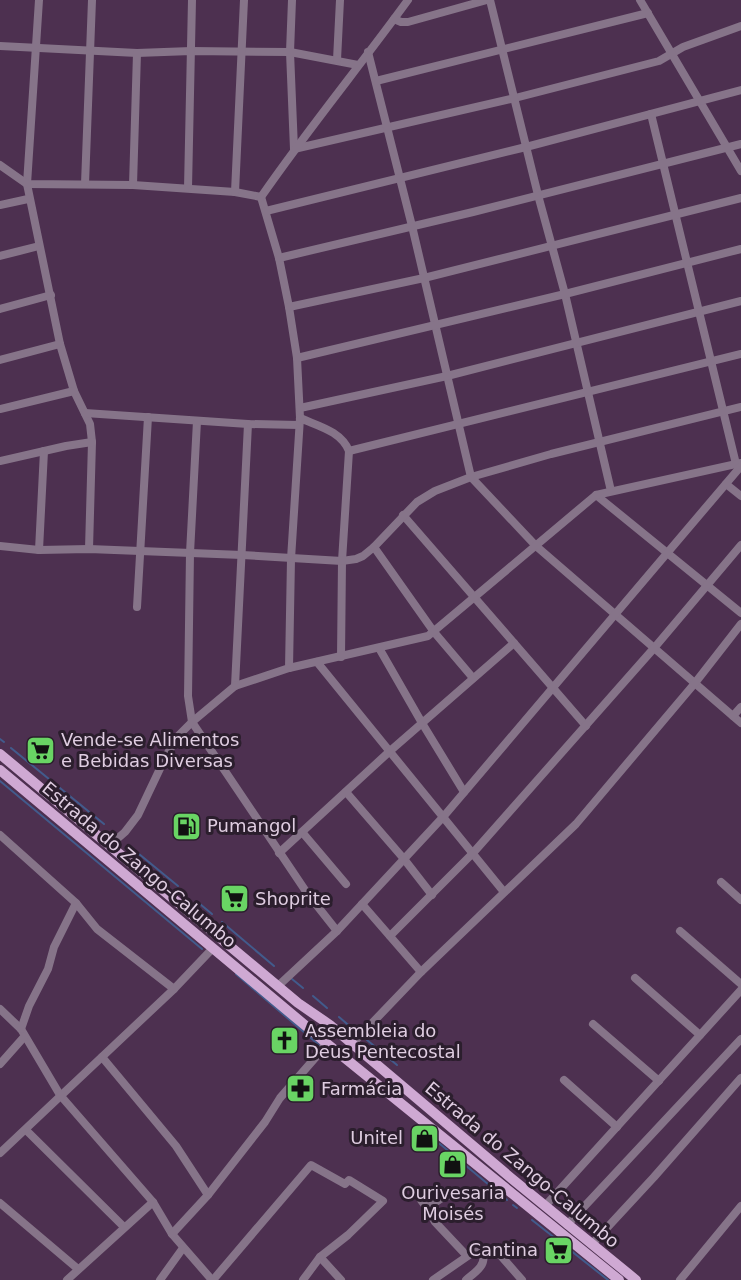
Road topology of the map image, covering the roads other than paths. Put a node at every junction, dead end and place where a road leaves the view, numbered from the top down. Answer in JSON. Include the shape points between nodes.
{"nodes":[{"id":1,"x":39,"y":0,"type":"edge"},
{"id":2,"x":92,"y":0,"type":"edge"},
{"id":3,"x":192,"y":0,"type":"edge"},
{"id":4,"x":244,"y":0,"type":"edge"},
{"id":5,"x":292,"y":0,"type":"edge"},
{"id":6,"x":340,"y":0,"type":"edge"},
{"id":7,"x":408,"y":0,"type":"edge"},
{"id":8,"x":488,"y":0,"type":"edge"},
{"id":9,"x":640,"y":0,"type":"edge"},
{"id":10,"x":648,"y":13,"type":"junction"},
{"id":11,"x":394,"y":19,"type":"junction"},
{"id":12,"x":741,"y":26,"type":"edge"},
{"id":13,"x":0,"y":46,"type":"edge"},
{"id":14,"x":36,"y":48,"type":"junction"},
{"id":15,"x":503,"y":49,"type":"junction"},
{"id":16,"x":90,"y":51,"type":"junction"},
{"id":17,"x":191,"y":51,"type":"junction"},
{"id":18,"x":243,"y":52,"type":"junction"},
{"id":19,"x":290,"y":52,"type":"junction"},
{"id":20,"x":368,"y":52,"type":"junction"},
{"id":21,"x":137,"y":53,"type":"junction"},
{"id":22,"x":671,"y":54,"type":"junction"},
{"id":23,"x":337,"y":60,"type":"junction"},
{"id":24,"x":358,"y":65,"type":"junction"},
{"id":25,"x":376,"y":81,"type":"junction"},
{"id":26,"x":741,"y":90,"type":"edge"},
{"id":27,"x":515,"y":98,"type":"junction"},
{"id":28,"x":699,"y":101,"type":"junction"},
{"id":29,"x":651,"y":114,"type":"junction"},
{"id":30,"x":387,"y":129,"type":"junction"},
{"id":31,"x":741,"y":144,"type":"edge"},
{"id":32,"x":526,"y":147,"type":"junction"},
{"id":33,"x":728,"y":148,"type":"junction"},
{"id":34,"x":294,"y":150,"type":"junction"},
{"id":35,"x":663,"y":163,"type":"junction"},
{"id":36,"x":0,"y":165,"type":"edge"},
{"id":37,"x":741,"y":171,"type":"edge"},
{"id":38,"x":400,"y":177,"type":"junction"},
{"id":39,"x":27,"y":184,"type":"junction"},
{"id":40,"x":85,"y":184,"type":"junction"},
{"id":41,"x":133,"y":185,"type":"junction"},
{"id":42,"x":188,"y":188,"type":"junction"},
{"id":43,"x":236,"y":192,"type":"junction"},
{"id":44,"x":538,"y":195,"type":"junction"},
{"id":45,"x":261,"y":197,"type":"junction"},
{"id":46,"x":741,"y":198,"type":"edge"},
{"id":47,"x":28,"y":199,"type":"junction"},
{"id":48,"x":0,"y":205,"type":"edge"},
{"id":49,"x":266,"y":211,"type":"junction"},
{"id":50,"x":675,"y":214,"type":"junction"},
{"id":51,"x":412,"y":226,"type":"junction"},
{"id":52,"x":552,"y":245,"type":"junction"},
{"id":53,"x":39,"y":246,"type":"junction"},
{"id":54,"x":741,"y":249,"type":"edge"},
{"id":55,"x":0,"y":256,"type":"edge"},
{"id":56,"x":279,"y":258,"type":"junction"},
{"id":57,"x":687,"y":264,"type":"junction"},
{"id":58,"x":424,"y":278,"type":"junction"},
{"id":59,"x":565,"y":294,"type":"junction"},
{"id":60,"x":51,"y":295,"type":"junction"},
{"id":61,"x":741,"y":301,"type":"edge"},
{"id":62,"x":289,"y":307,"type":"junction"},
{"id":63,"x":0,"y":309,"type":"edge"},
{"id":64,"x":698,"y":311,"type":"junction"},
{"id":65,"x":435,"y":326,"type":"junction"},
{"id":66,"x":577,"y":343,"type":"junction"},
{"id":67,"x":60,"y":344,"type":"junction"},
{"id":68,"x":741,"y":354,"type":"edge"},
{"id":69,"x":297,"y":358,"type":"junction"},
{"id":70,"x":0,"y":360,"type":"edge"},
{"id":71,"x":709,"y":362,"type":"junction"},
{"id":72,"x":447,"y":376,"type":"junction"},
{"id":73,"x":74,"y":391,"type":"junction"},
{"id":74,"x":588,"y":391,"type":"junction"},
{"id":75,"x":741,"y":407,"type":"edge"},
{"id":76,"x":300,"y":408,"type":"junction"},
{"id":77,"x":0,"y":409,"type":"edge"},
{"id":78,"x":723,"y":411,"type":"junction"},
{"id":79,"x":85,"y":413,"type":"junction"},
{"id":80,"x":148,"y":417,"type":"junction"},
{"id":81,"x":197,"y":421,"type":"junction"},
{"id":82,"x":299,"y":421,"type":"junction"},
{"id":83,"x":248,"y":424,"type":"junction"},
{"id":84,"x":460,"y":424,"type":"junction"},
{"id":85,"x":92,"y":442,"type":"junction"},
{"id":86,"x":601,"y":443,"type":"junction"},
{"id":87,"x":44,"y":451,"type":"junction"},
{"id":88,"x":349,"y":451,"type":"junction"},
{"id":89,"x":0,"y":461,"type":"edge"},
{"id":90,"x":739,"y":464,"type":"edge"},
{"id":91,"x":471,"y":477,"type":"junction"},
{"id":92,"x":726,"y":484,"type":"junction"},
{"id":93,"x":611,"y":491,"type":"junction"},
{"id":94,"x":596,"y":495,"type":"junction"},
{"id":95,"x":741,"y":496,"type":"edge"},
{"id":96,"x":403,"y":515,"type":"junction"},
{"id":97,"x":741,"y":545,"type":"edge"},
{"id":98,"x":0,"y":546,"type":"edge"},
{"id":99,"x":536,"y":546,"type":"junction"},
{"id":100,"x":374,"y":547,"type":"junction"},
{"id":101,"x":89,"y":549,"type":"junction"},
{"id":102,"x":39,"y":550,"type":"junction"},
{"id":103,"x":140,"y":552,"type":"junction"},
{"id":104,"x":190,"y":553,"type":"junction"},
{"id":105,"x":668,"y":553,"type":"junction"},
{"id":106,"x":242,"y":555,"type":"junction"},
{"id":107,"x":291,"y":559,"type":"junction"},
{"id":108,"x":342,"y":561,"type":"junction"},
{"id":109,"x":708,"y":585,"type":"junction"},
{"id":110,"x":475,"y":598,"type":"junction"},
{"id":111,"x":137,"y":607,"type":"dead end"},
{"id":112,"x":741,"y":613,"type":"edge"},
{"id":113,"x":616,"y":614,"type":"junction"},
{"id":114,"x":741,"y":624,"type":"edge"},
{"id":115,"x":434,"y":632,"type":"junction"},
{"id":116,"x":514,"y":643,"type":"junction"},
{"id":117,"x":655,"y":647,"type":"junction"},
{"id":118,"x":378,"y":648,"type":"junction"},
{"id":119,"x":341,"y":657,"type":"junction"},
{"id":120,"x":317,"y":662,"type":"junction"},
{"id":121,"x":289,"y":668,"type":"junction"},
{"id":122,"x":473,"y":678,"type":"junction"},
{"id":123,"x":695,"y":682,"type":"junction"},
{"id":124,"x":236,"y":686,"type":"junction"},
{"id":125,"x":553,"y":688,"type":"junction"},
{"id":126,"x":741,"y":707,"type":"edge"},
{"id":127,"x":733,"y":716,"type":"junction"},
{"id":128,"x":192,"y":722,"type":"junction"},
{"id":129,"x":422,"y":723,"type":"junction"},
{"id":130,"x":741,"y":723,"type":"edge"},
{"id":131,"x":586,"y":726,"type":"junction"},
{"id":132,"x":390,"y":751,"type":"junction"},
{"id":133,"x":0,"y":754,"type":"edge"},
{"id":134,"x":0,"y":770,"type":"edge"},
{"id":135,"x":346,"y":792,"type":"junction"},
{"id":136,"x":465,"y":792,"type":"junction"},
{"id":137,"x":444,"y":816,"type":"junction"},
{"id":138,"x":302,"y":832,"type":"junction"},
{"id":139,"x":0,"y":834,"type":"edge"},
{"id":140,"x":110,"y":846,"type":"junction"},
{"id":141,"x":279,"y":853,"type":"junction"},
{"id":142,"x":473,"y":853,"type":"junction"},
{"id":143,"x":404,"y":859,"type":"junction"},
{"id":144,"x":721,"y":882,"type":"dead end"},
{"id":145,"x":346,"y":884,"type":"dead end"},
{"id":146,"x":504,"y":892,"type":"junction"},
{"id":147,"x":432,"y":895,"type":"junction"},
{"id":148,"x":741,"y":900,"type":"edge"},
{"id":149,"x":76,"y":903,"type":"junction"},
{"id":150,"x":362,"y":904,"type":"junction"},
{"id":151,"x":337,"y":931,"type":"junction"},
{"id":152,"x":680,"y":931,"type":"dead end"},
{"id":153,"x":390,"y":936,"type":"junction"},
{"id":154,"x":213,"y":948,"type":"junction"},
{"id":155,"x":421,"y":972,"type":"junction"},
{"id":156,"x":635,"y":978,"type":"dead end"},
{"id":157,"x":741,"y":984,"type":"edge"},
{"id":158,"x":278,"y":986,"type":"junction"},
{"id":159,"x":174,"y":989,"type":"junction"},
{"id":160,"x":741,"y":990,"type":"edge"},
{"id":161,"x":0,"y":1009,"type":"edge"},
{"id":162,"x":593,"y":1024,"type":"dead end"},
{"id":163,"x":22,"y":1033,"type":"junction"},
{"id":164,"x":700,"y":1035,"type":"junction"},
{"id":165,"x":741,"y":1039,"type":"edge"},
{"id":166,"x":325,"y":1042,"type":"junction"},
{"id":167,"x":352,"y":1044,"type":"junction"},
{"id":168,"x":102,"y":1057,"type":"junction"},
{"id":169,"x":0,"y":1064,"type":"edge"},
{"id":170,"x":741,"y":1078,"type":"edge"},
{"id":171,"x":564,"y":1080,"type":"dead end"},
{"id":172,"x":659,"y":1081,"type":"junction"},
{"id":173,"x":60,"y":1095,"type":"junction"},
{"id":174,"x":616,"y":1127,"type":"junction"},
{"id":175,"x":26,"y":1130,"type":"junction"},
{"id":176,"x":0,"y":1153,"type":"edge"},
{"id":177,"x":463,"y":1194,"type":"dead end"},
{"id":178,"x":208,"y":1195,"type":"junction"},
{"id":179,"x":153,"y":1202,"type":"junction"},
{"id":180,"x":0,"y":1203,"type":"edge"},
{"id":181,"x":545,"y":1206,"type":"junction"},
{"id":182,"x":741,"y":1206,"type":"edge"},
{"id":183,"x":567,"y":1225,"type":"junction"},
{"id":184,"x":124,"y":1227,"type":"junction"},
{"id":185,"x":172,"y":1234,"type":"junction"},
{"id":186,"x":592,"y":1244,"type":"junction"},
{"id":187,"x":183,"y":1248,"type":"junction"},
{"id":188,"x":483,"y":1255,"type":"junction"},
{"id":189,"x":467,"y":1256,"type":"junction"},
{"id":190,"x":320,"y":1257,"type":"junction"},
{"id":191,"x":78,"y":1269,"type":"junction"},
{"id":192,"x":66,"y":1280,"type":"edge"},
{"id":193,"x":160,"y":1280,"type":"edge"},
{"id":194,"x":213,"y":1280,"type":"edge"},
{"id":195,"x":303,"y":1280,"type":"edge"},
{"id":196,"x":341,"y":1280,"type":"edge"},
{"id":197,"x":433,"y":1280,"type":"edge"},
{"id":198,"x":466,"y":1280,"type":"edge"},
{"id":199,"x":522,"y":1280,"type":"edge"},
{"id":200,"x":619,"y":1280,"type":"edge"},
{"id":201,"x":636,"y":1280,"type":"edge"},
{"id":202,"x":680,"y":1280,"type":"edge"}],
"edges":[{"from":1,"to":14,"type":"street"},
{"from":2,"to":16,"type":"street"},
{"from":3,"to":17,"type":"street"},
{"from":4,"to":18,"type":"street"},
{"from":5,"to":19,"type":"street"},
{"from":6,"to":23,"type":"street"},
{"from":7,"to":11,"type":"street"},
{"from":8,"to":11,"type":"street","via":[[408,22]]},
{"from":8,"to":15,"type":"street"},
{"from":9,"to":10,"type":"street"},
{"from":10,"to":15,"type":"street"},
{"from":10,"to":22,"type":"street"},
{"from":11,"to":20,"type":"street"},
{"from":12,"to":22,"type":"street"},
{"from":13,"to":14,"type":"street"},
{"from":14,"to":16,"type":"street"},
{"from":14,"to":39,"type":"street"},
{"from":15,"to":25,"type":"street"},
{"from":15,"to":27,"type":"street"},
{"from":16,"to":21,"type":"street"},
{"from":16,"to":40,"type":"street"},
{"from":17,"to":18,"type":"street"},
{"from":17,"to":21,"type":"street"},
{"from":17,"to":42,"type":"street"},
{"from":18,"to":19,"type":"street"},
{"from":18,"to":43,"type":"street"},
{"from":19,"to":23,"type":"street"},
{"from":19,"to":34,"type":"street"},
{"from":20,"to":24,"type":"street"},
{"from":20,"to":25,"type":"street"},
{"from":21,"to":41,"type":"street"},
{"from":22,"to":27,"type":"street","via":[[659,61]]},
{"from":22,"to":28,"type":"street"},
{"from":23,"to":24,"type":"street"},
{"from":24,"to":34,"type":"street"},
{"from":25,"to":30,"type":"street"},
{"from":26,"to":28,"type":"street"},
{"from":27,"to":30,"type":"street"},
{"from":27,"to":32,"type":"street"},
{"from":28,"to":29,"type":"street"},
{"from":28,"to":33,"type":"street"},
{"from":29,"to":32,"type":"street"},
{"from":29,"to":35,"type":"street"},
{"from":30,"to":34,"type":"street"},
{"from":30,"to":38,"type":"street"},
{"from":31,"to":33,"type":"street"},
{"from":32,"to":38,"type":"street"},
{"from":32,"to":44,"type":"street"},
{"from":33,"to":35,"type":"street"},
{"from":33,"to":37,"type":"street"},
{"from":34,"to":45,"type":"street"},
{"from":35,"to":44,"type":"street"},
{"from":35,"to":50,"type":"street"},
{"from":36,"to":39,"type":"street"},
{"from":38,"to":49,"type":"street"},
{"from":38,"to":51,"type":"street"},
{"from":39,"to":40,"type":"street"},
{"from":39,"to":47,"type":"street"},
{"from":40,"to":41,"type":"street"},
{"from":41,"to":42,"type":"street"},
{"from":42,"to":43,"type":"street"},
{"from":43,"to":45,"type":"street"},
{"from":44,"to":51,"type":"street"},
{"from":44,"to":52,"type":"street"},
{"from":45,"to":49,"type":"street"},
{"from":46,"to":50,"type":"street"},
{"from":47,"to":48,"type":"street"},
{"from":47,"to":53,"type":"street"},
{"from":49,"to":56,"type":"street"},
{"from":50,"to":52,"type":"street"},
{"from":50,"to":57,"type":"street"},
{"from":51,"to":56,"type":"street"},
{"from":51,"to":58,"type":"street"},
{"from":52,"to":58,"type":"street"},
{"from":52,"to":59,"type":"street"},
{"from":53,"to":55,"type":"street"},
{"from":53,"to":60,"type":"street"},
{"from":54,"to":57,"type":"street"},
{"from":56,"to":62,"type":"street"},
{"from":57,"to":59,"type":"street"},
{"from":57,"to":64,"type":"street"},
{"from":58,"to":62,"type":"street"},
{"from":58,"to":65,"type":"street"},
{"from":59,"to":65,"type":"street"},
{"from":59,"to":66,"type":"street"},
{"from":60,"to":63,"type":"street"},
{"from":60,"to":67,"type":"street"},
{"from":61,"to":64,"type":"street"},
{"from":62,"to":69,"type":"street"},
{"from":64,"to":66,"type":"street"},
{"from":64,"to":71,"type":"street"},
{"from":65,"to":69,"type":"street"},
{"from":65,"to":72,"type":"street"},
{"from":66,"to":72,"type":"street"},
{"from":66,"to":74,"type":"street"},
{"from":67,"to":70,"type":"street"},
{"from":67,"to":73,"type":"street"},
{"from":68,"to":71,"type":"street"},
{"from":69,"to":76,"type":"street"},
{"from":71,"to":74,"type":"street"},
{"from":71,"to":78,"type":"street"},
{"from":72,"to":76,"type":"street"},
{"from":72,"to":84,"type":"street"},
{"from":73,"to":77,"type":"street"},
{"from":73,"to":79,"type":"street"},
{"from":74,"to":84,"type":"street"},
{"from":74,"to":86,"type":"street"},
{"from":75,"to":78,"type":"street"},
{"from":76,"to":82,"type":"street"},
{"from":78,"to":86,"type":"street"},
{"from":78,"to":90,"type":"street"},
{"from":79,"to":80,"type":"street"},
{"from":79,"to":85,"type":"street"},
{"from":80,"to":81,"type":"street"},
{"from":80,"to":103,"type":"street"},
{"from":81,"to":83,"type":"street"},
{"from":81,"to":104,"type":"street"},
{"from":82,"to":83,"type":"street"},
{"from":82,"to":88,"type":"street","via":[[336,434]]},
{"from":82,"to":107,"type":"street"},
{"from":83,"to":106,"type":"street"},
{"from":84,"to":88,"type":"street"},
{"from":84,"to":91,"type":"street"},
{"from":85,"to":87,"type":"street"},
{"from":85,"to":101,"type":"street"},
{"from":86,"to":91,"type":"street"},
{"from":86,"to":93,"type":"street"},
{"from":87,"to":89,"type":"street"},
{"from":87,"to":102,"type":"street"},
{"from":88,"to":108,"type":"street"},
{"from":90,"to":92,"type":"street"},
{"from":90,"to":93,"type":"street"},
{"from":91,"to":96,"type":"street","via":[[435,491]]},
{"from":91,"to":99,"type":"street"},
{"from":92,"to":95,"type":"street"},
{"from":92,"to":105,"type":"street"},
{"from":93,"to":94,"type":"street"},
{"from":94,"to":99,"type":"street"},
{"from":94,"to":105,"type":"street"},
{"from":96,"to":100,"type":"street"},
{"from":96,"to":110,"type":"street"},
{"from":97,"to":109,"type":"street"},
{"from":98,"to":102,"type":"street"},
{"from":99,"to":110,"type":"street"},
{"from":99,"to":113,"type":"street"},
{"from":100,"to":108,"type":"street","via":[[356,559]]},
{"from":100,"to":115,"type":"street"},
{"from":101,"to":102,"type":"street"},
{"from":101,"to":103,"type":"street"},
{"from":103,"to":104,"type":"street"},
{"from":103,"to":111,"type":"street"},
{"from":104,"to":106,"type":"street"},
{"from":104,"to":128,"type":"street","via":[[188,696]]},
{"from":105,"to":109,"type":"street"},
{"from":105,"to":113,"type":"street"},
{"from":106,"to":107,"type":"street"},
{"from":106,"to":124,"type":"street"},
{"from":107,"to":108,"type":"street"},
{"from":107,"to":121,"type":"street"},
{"from":108,"to":119,"type":"street"},
{"from":109,"to":112,"type":"street"},
{"from":109,"to":117,"type":"street"},
{"from":110,"to":115,"type":"street"},
{"from":110,"to":116,"type":"street"},
{"from":113,"to":117,"type":"street"},
{"from":113,"to":125,"type":"street"},
{"from":114,"to":123,"type":"street"},
{"from":115,"to":118,"type":"street"},
{"from":115,"to":122,"type":"street"},
{"from":116,"to":122,"type":"street"},
{"from":116,"to":125,"type":"street"},
{"from":117,"to":123,"type":"street"},
{"from":117,"to":131,"type":"street"},
{"from":118,"to":119,"type":"street"},
{"from":118,"to":129,"type":"street"},
{"from":119,"to":120,"type":"street"},
{"from":120,"to":121,"type":"street"},
{"from":120,"to":132,"type":"street"},
{"from":121,"to":124,"type":"street"},
{"from":122,"to":129,"type":"street"},
{"from":123,"to":127,"type":"street"},
{"from":123,"to":146,"type":"street","via":[[576,824]]},
{"from":124,"to":128,"type":"street"},
{"from":125,"to":131,"type":"street"},
{"from":125,"to":136,"type":"street"},
{"from":126,"to":127,"type":"street"},
{"from":127,"to":130,"type":"street"},
{"from":128,"to":140,"type":"street","via":[[166,756],[138,815]]},
{"from":128,"to":141,"type":"street"},
{"from":129,"to":132,"type":"street"},
{"from":129,"to":136,"type":"street"},
{"from":131,"to":142,"type":"street"},
{"from":132,"to":135,"type":"street"},
{"from":132,"to":137,"type":"street"},
{"from":133,"to":140,"type":"main road","name":"Estrada do Zango-Calumbo"},
{"from":134,"to":154,"type":"main road","name":"Estrada do Zango-Calumbo"},
{"from":135,"to":138,"type":"street"},
{"from":135,"to":143,"type":"street"},
{"from":136,"to":137,"type":"street"},
{"from":137,"to":142,"type":"street"},
{"from":137,"to":143,"type":"street"},
{"from":138,"to":141,"type":"street"},
{"from":138,"to":145,"type":"street"},
{"from":139,"to":149,"type":"street"},
{"from":140,"to":158,"type":"main road","name":"Estrada do Zango-Calumbo"},
{"from":141,"to":151,"type":"street"},
{"from":142,"to":146,"type":"street"},
{"from":142,"to":147,"type":"street"},
{"from":143,"to":147,"type":"street"},
{"from":143,"to":150,"type":"street"},
{"from":144,"to":148,"type":"street"},
{"from":146,"to":155,"type":"street"},
{"from":147,"to":153,"type":"street"},
{"from":149,"to":159,"type":"street","via":[[97,929]]},
{"from":149,"to":163,"type":"street","via":[[29,1006]]},
{"from":150,"to":151,"type":"street"},
{"from":150,"to":153,"type":"street"},
{"from":151,"to":158,"type":"street"},
{"from":152,"to":157,"type":"street"},
{"from":153,"to":155,"type":"street"},
{"from":154,"to":159,"type":"street"},
{"from":154,"to":166,"type":"main road","name":"Estrada do Zango-Calumbo"},
{"from":155,"to":167,"type":"street"},
{"from":156,"to":164,"type":"street"},
{"from":158,"to":167,"type":"main road","name":"Estrada do Zango-Calumbo"},
{"from":159,"to":168,"type":"street"},
{"from":160,"to":164,"type":"street"},
{"from":161,"to":163,"type":"street"},
{"from":162,"to":172,"type":"street"},
{"from":163,"to":169,"type":"street"},
{"from":163,"to":173,"type":"street"},
{"from":164,"to":172,"type":"street"},
{"from":165,"to":183,"type":"street"},
{"from":166,"to":178,"type":"street"},
{"from":166,"to":200,"type":"main road","name":"Estrada do Zango-Calumbo"},
{"from":167,"to":181,"type":"main road","name":"Estrada do Zango-Calumbo"},
{"from":168,"to":173,"type":"street"},
{"from":168,"to":178,"type":"street","via":[[176,1146]]},
{"from":170,"to":186,"type":"street"},
{"from":171,"to":174,"type":"street"},
{"from":172,"to":174,"type":"street"},
{"from":173,"to":175,"type":"street"},
{"from":173,"to":179,"type":"street"},
{"from":174,"to":181,"type":"street"},
{"from":175,"to":176,"type":"street"},
{"from":175,"to":184,"type":"street"},
{"from":177,"to":189,"type":"street","via":[[424,1204]]},
{"from":178,"to":185,"type":"street"},
{"from":179,"to":184,"type":"street"},
{"from":179,"to":185,"type":"street"},
{"from":180,"to":191,"type":"street"},
{"from":181,"to":183,"type":"main road","name":"Estrada do Zango-Calumbo"},
{"from":182,"to":202,"type":"street"},
{"from":183,"to":186,"type":"main road","name":"Estrada do Zango-Calumbo"},
{"from":184,"to":191,"type":"street"},
{"from":185,"to":187,"type":"street"},
{"from":186,"to":201,"type":"main road","name":"Estrada do Zango-Calumbo"},
{"from":187,"to":193,"type":"street"},
{"from":187,"to":194,"type":"street"},
{"from":188,"to":189,"type":"street","via":[[475,1251]]},
{"from":188,"to":198,"type":"street","via":[[482,1265]]},
{"from":188,"to":199,"type":"street","via":[[495,1250]]},
{"from":189,"to":197,"type":"street"},
{"from":190,"to":194,"type":"street","via":[[382,1201],[349,1180],[345,1184],[311,1165]]},
{"from":190,"to":195,"type":"street"},
{"from":190,"to":196,"type":"street"},
{"from":191,"to":192,"type":"street"}]}
